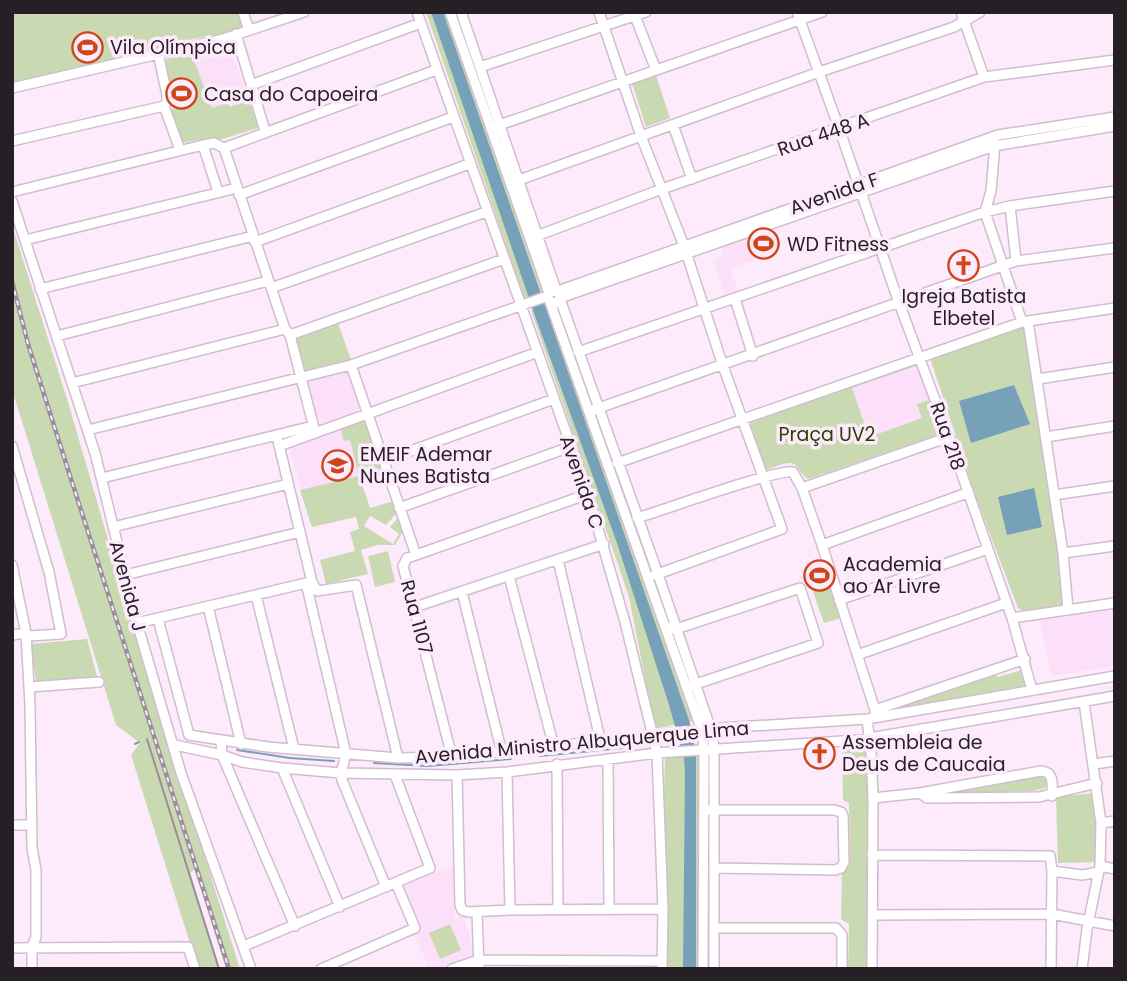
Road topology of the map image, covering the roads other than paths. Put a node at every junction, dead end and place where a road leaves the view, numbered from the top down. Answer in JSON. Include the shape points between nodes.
{"nodes":[{"id":1,"x":243,"y":12,"type":"edge"},
{"id":2,"x":304,"y":12,"type":"edge"},
{"id":3,"x":417,"y":12,"type":"edge"},
{"id":4,"x":599,"y":12,"type":"edge"},
{"id":5,"x":646,"y":12,"type":"edge"},
{"id":6,"x":822,"y":12,"type":"edge"},
{"id":7,"x":961,"y":12,"type":"edge"},
{"id":8,"x":980,"y":12,"type":"edge"},
{"id":9,"x":459,"y":14,"type":"edge"},
{"id":10,"x":635,"y":16,"type":"junction"},
{"id":11,"x":798,"y":16,"type":"edge"},
{"id":12,"x":421,"y":23,"type":"junction"},
{"id":13,"x":964,"y":23,"type":"junction"},
{"id":14,"x":604,"y":27,"type":"junction"},
{"id":15,"x":249,"y":30,"type":"junction"},
{"id":16,"x":236,"y":34,"type":"junction"},
{"id":17,"x":158,"y":53,"type":"junction"},
{"id":18,"x":1115,"y":60,"type":"edge"},
{"id":19,"x":480,"y":67,"type":"junction"},
{"id":20,"x":436,"y":70,"type":"junction"},
{"id":21,"x":656,"y":70,"type":"junction"},
{"id":22,"x":819,"y":72,"type":"junction"},
{"id":23,"x":984,"y":77,"type":"junction"},
{"id":24,"x":622,"y":82,"type":"junction"},
{"id":25,"x":251,"y":85,"type":"junction"},
{"id":26,"x":12,"y":88,"type":"edge"},
{"id":27,"x":164,"y":106,"type":"junction"},
{"id":28,"x":453,"y":117,"type":"junction"},
{"id":29,"x":1115,"y":117,"type":"edge"},
{"id":30,"x":673,"y":125,"type":"junction"},
{"id":31,"x":495,"y":126,"type":"junction"},
{"id":32,"x":1115,"y":126,"type":"edge"},
{"id":33,"x":839,"y":128,"type":"junction"},
{"id":34,"x":265,"y":131,"type":"junction"},
{"id":35,"x":645,"y":135,"type":"junction"},
{"id":36,"x":998,"y":135,"type":"junction"},
{"id":37,"x":12,"y":141,"type":"edge"},
{"id":38,"x":204,"y":145,"type":"junction"},
{"id":39,"x":994,"y":146,"type":"junction"},
{"id":40,"x":224,"y":148,"type":"junction"},
{"id":41,"x":180,"y":150,"type":"junction"},
{"id":42,"x":469,"y":164,"type":"junction"},
{"id":43,"x":692,"y":179,"type":"junction"},
{"id":44,"x":519,"y":180,"type":"junction"},
{"id":45,"x":662,"y":189,"type":"junction"},
{"id":46,"x":860,"y":189,"type":"junction"},
{"id":47,"x":1115,"y":191,"type":"edge"},
{"id":48,"x":12,"y":192,"type":"edge"},
{"id":49,"x":218,"y":192,"type":"junction"},
{"id":50,"x":238,"y":192,"type":"junction"},
{"id":51,"x":12,"y":201,"type":"edge"},
{"id":52,"x":1010,"y":206,"type":"junction"},
{"id":53,"x":486,"y":212,"type":"junction"},
{"id":54,"x":985,"y":212,"type":"junction"},
{"id":55,"x":539,"y":235,"type":"junction"},
{"id":56,"x":254,"y":239,"type":"junction"},
{"id":57,"x":24,"y":240,"type":"junction"},
{"id":58,"x":881,"y":248,"type":"junction"},
{"id":59,"x":1115,"y":248,"type":"edge"},
{"id":60,"x":685,"y":250,"type":"junction"},
{"id":61,"x":504,"y":259,"type":"junction"},
{"id":62,"x":1016,"y":261,"type":"junction"},
{"id":63,"x":1003,"y":266,"type":"junction"},
{"id":64,"x":270,"y":285,"type":"junction"},
{"id":65,"x":40,"y":289,"type":"junction"},
{"id":66,"x":553,"y":296,"type":"junction"},
{"id":67,"x":735,"y":299,"type":"junction"},
{"id":68,"x":899,"y":303,"type":"junction"},
{"id":69,"x":525,"y":305,"type":"junction"},
{"id":70,"x":1115,"y":308,"type":"edge"},
{"id":71,"x":705,"y":310,"type":"junction"},
{"id":72,"x":1025,"y":322,"type":"junction"},
{"id":73,"x":287,"y":332,"type":"junction"},
{"id":74,"x":57,"y":335,"type":"junction"},
{"id":75,"x":538,"y":352,"type":"junction"},
{"id":76,"x":578,"y":352,"type":"junction"},
{"id":77,"x":753,"y":356,"type":"junction"},
{"id":78,"x":921,"y":359,"type":"junction"},
{"id":79,"x":351,"y":365,"type":"junction"},
{"id":80,"x":723,"y":366,"type":"junction"},
{"id":81,"x":1115,"y":367,"type":"edge"},
{"id":82,"x":301,"y":379,"type":"junction"},
{"id":83,"x":1038,"y":379,"type":"junction"},
{"id":84,"x":72,"y":383,"type":"junction"},
{"id":85,"x":554,"y":399,"type":"junction"},
{"id":86,"x":598,"y":409,"type":"junction"},
{"id":87,"x":588,"y":412,"type":"junction"},
{"id":88,"x":366,"y":413,"type":"junction"},
{"id":89,"x":744,"y":419,"type":"junction"},
{"id":90,"x":1115,"y":426,"type":"edge"},
{"id":91,"x":314,"y":429,"type":"junction"},
{"id":92,"x":88,"y":430,"type":"junction"},
{"id":93,"x":949,"y":436,"type":"junction"},
{"id":94,"x":1046,"y":437,"type":"junction"},
{"id":95,"x":278,"y":441,"type":"junction"},
{"id":96,"x":12,"y":446,"type":"edge"},
{"id":97,"x":570,"y":447,"type":"junction"},
{"id":98,"x":383,"y":461,"type":"junction"},
{"id":99,"x":617,"y":463,"type":"junction"},
{"id":100,"x":763,"y":477,"type":"junction"},
{"id":101,"x":102,"y":478,"type":"junction"},
{"id":102,"x":288,"y":484,"type":"junction"},
{"id":103,"x":1115,"y":486,"type":"edge"},
{"id":104,"x":802,"y":488,"type":"junction"},
{"id":105,"x":967,"y":493,"type":"junction"},
{"id":106,"x":588,"y":494,"type":"junction"},
{"id":107,"x":1054,"y":495,"type":"junction"},
{"id":108,"x":399,"y":508,"type":"junction"},
{"id":109,"x":638,"y":518,"type":"junction"},
{"id":110,"x":113,"y":527,"type":"junction"},
{"id":111,"x":300,"y":531,"type":"junction"},
{"id":112,"x":604,"y":544,"type":"junction"},
{"id":113,"x":822,"y":545,"type":"junction"},
{"id":114,"x":1115,"y":546,"type":"edge"},
{"id":115,"x":988,"y":549,"type":"junction"},
{"id":116,"x":1063,"y":554,"type":"junction"},
{"id":117,"x":416,"y":555,"type":"junction"},
{"id":118,"x":558,"y":560,"type":"junction"},
{"id":119,"x":12,"y":565,"type":"edge"},
{"id":120,"x":125,"y":575,"type":"junction"},
{"id":121,"x":653,"y":575,"type":"junction"},
{"id":122,"x":509,"y":576,"type":"junction"},
{"id":123,"x":309,"y":583,"type":"junction"},
{"id":124,"x":462,"y":592,"type":"junction"},
{"id":125,"x":256,"y":595,"type":"junction"},
{"id":126,"x":839,"y":600,"type":"junction"},
{"id":127,"x":1006,"y":603,"type":"junction"},
{"id":128,"x":1115,"y":603,"type":"edge"},
{"id":129,"x":208,"y":607,"type":"junction"},
{"id":130,"x":415,"y":607,"type":"junction"},
{"id":131,"x":1068,"y":610,"type":"junction"},
{"id":132,"x":1012,"y":618,"type":"junction"},
{"id":133,"x":158,"y":619,"type":"junction"},
{"id":134,"x":138,"y":623,"type":"junction"},
{"id":135,"x":671,"y":629,"type":"junction"},
{"id":136,"x":26,"y":633,"type":"junction"},
{"id":137,"x":12,"y":635,"type":"edge"},
{"id":138,"x":857,"y":655,"type":"junction"},
{"id":139,"x":1025,"y":659,"type":"junction"},
{"id":140,"x":1115,"y":676,"type":"edge"},
{"id":141,"x":99,"y":682,"type":"dead end"},
{"id":142,"x":691,"y":686,"type":"junction"},
{"id":143,"x":29,"y":687,"type":"junction"},
{"id":144,"x":1032,"y":690,"type":"junction"},
{"id":145,"x":1115,"y":696,"type":"edge"},
{"id":146,"x":1084,"y":702,"type":"junction"},
{"id":147,"x":873,"y":715,"type":"junction"},
{"id":148,"x":706,"y":730,"type":"junction"},
{"id":149,"x":652,"y":737,"type":"junction"},
{"id":150,"x":870,"y":738,"type":"junction"},
{"id":151,"x":221,"y":741,"type":"junction"},
{"id":152,"x":601,"y":743,"type":"junction"},
{"id":153,"x":241,"y":744,"type":"junction"},
{"id":154,"x":174,"y":745,"type":"junction"},
{"id":155,"x":554,"y":747,"type":"junction"},
{"id":156,"x":294,"y":749,"type":"junction"},
{"id":157,"x":705,"y":749,"type":"junction"},
{"id":158,"x":523,"y":750,"type":"junction"},
{"id":159,"x":502,"y":753,"type":"junction"},
{"id":160,"x":657,"y":753,"type":"junction"},
{"id":161,"x":346,"y":754,"type":"junction"},
{"id":162,"x":222,"y":755,"type":"junction"},
{"id":163,"x":452,"y":757,"type":"junction"},
{"id":164,"x":398,"y":758,"type":"junction"},
{"id":165,"x":608,"y":759,"type":"junction"},
{"id":166,"x":1115,"y":761,"type":"edge"},
{"id":167,"x":557,"y":764,"type":"junction"},
{"id":168,"x":1094,"y":764,"type":"junction"},
{"id":169,"x":282,"y":768,"type":"junction"},
{"id":170,"x":523,"y":769,"type":"junction"},
{"id":171,"x":507,"y":772,"type":"junction"},
{"id":172,"x":341,"y":773,"type":"junction"},
{"id":173,"x":395,"y":775,"type":"junction"},
{"id":174,"x":457,"y":775,"type":"junction"},
{"id":175,"x":1097,"y":783,"type":"junction"},
{"id":176,"x":920,"y":793,"type":"junction"},
{"id":177,"x":1052,"y":796,"type":"junction"},
{"id":178,"x":873,"y":798,"type":"junction"},
{"id":179,"x":709,"y":810,"type":"junction"},
{"id":180,"x":1115,"y":821,"type":"edge"},
{"id":181,"x":1101,"y":823,"type":"junction"},
{"id":182,"x":12,"y":825,"type":"edge"},
{"id":183,"x":32,"y":825,"type":"junction"},
{"id":184,"x":872,"y":855,"type":"junction"},
{"id":185,"x":714,"y":868,"type":"junction"},
{"id":186,"x":1100,"y":869,"type":"junction"},
{"id":187,"x":1115,"y":869,"type":"edge"},
{"id":188,"x":1052,"y":871,"type":"junction"},
{"id":189,"x":397,"y":883,"type":"junction"},
{"id":190,"x":386,"y":887,"type":"junction"},
{"id":191,"x":715,"y":896,"type":"junction"},
{"id":192,"x":703,"y":897,"type":"junction"},
{"id":193,"x":340,"y":907,"type":"junction"},
{"id":194,"x":609,"y":908,"type":"junction"},
{"id":195,"x":510,"y":909,"type":"junction"},
{"id":196,"x":558,"y":909,"type":"junction"},
{"id":197,"x":663,"y":909,"type":"junction"},
{"id":198,"x":477,"y":912,"type":"junction"},
{"id":199,"x":1052,"y":914,"type":"junction"},
{"id":200,"x":873,"y":915,"type":"junction"},
{"id":201,"x":1089,"y":922,"type":"junction"},
{"id":202,"x":295,"y":926,"type":"junction"},
{"id":203,"x":1115,"y":926,"type":"edge"},
{"id":204,"x":714,"y":928,"type":"junction"},
{"id":205,"x":244,"y":946,"type":"junction"},
{"id":206,"x":12,"y":947,"type":"edge"},
{"id":207,"x":32,"y":947,"type":"junction"},
{"id":208,"x":479,"y":965,"type":"edge"},
{"id":209,"x":662,"y":965,"type":"edge"},
{"id":210,"x":32,"y":969,"type":"edge"},
{"id":211,"x":195,"y":969,"type":"edge"},
{"id":212,"x":251,"y":969,"type":"edge"},
{"id":213,"x":321,"y":969,"type":"edge"},
{"id":214,"x":452,"y":969,"type":"edge"},
{"id":215,"x":703,"y":969,"type":"edge"},
{"id":216,"x":714,"y":969,"type":"edge"},
{"id":217,"x":842,"y":969,"type":"edge"},
{"id":218,"x":872,"y":969,"type":"edge"},
{"id":219,"x":1051,"y":969,"type":"edge"},
{"id":220,"x":1082,"y":969,"type":"edge"}],
"edges":[{"from":1,"to":15,"type":"street"},
{"from":2,"to":15,"type":"street"},
{"from":3,"to":12,"type":"street","name":"Avenida C"},
{"from":4,"to":14,"type":"street"},
{"from":5,"to":10,"type":"street"},
{"from":6,"to":11,"type":"street"},
{"from":7,"to":13,"type":"street"},
{"from":8,"to":13,"type":"street"},
{"from":9,"to":19,"type":"street","name":"Avenida C"},
{"from":9,"to":31,"type":"street","name":"Avenida C"},
{"from":10,"to":14,"type":"street"},
{"from":10,"to":21,"type":"street"},
{"from":11,"to":21,"type":"street"},
{"from":11,"to":22,"type":"street","name":"Rua 218"},
{"from":12,"to":20,"type":"street","name":"Avenida C"},
{"from":12,"to":25,"type":"street"},
{"from":13,"to":22,"type":"street"},
{"from":13,"to":23,"type":"street"},
{"from":14,"to":19,"type":"street"},
{"from":14,"to":24,"type":"street"},
{"from":15,"to":16,"type":"street"},
{"from":16,"to":17,"type":"street"},
{"from":16,"to":25,"type":"street"},
{"from":17,"to":26,"type":"street"},
{"from":17,"to":27,"type":"street","via":[[167,95]]},
{"from":18,"to":23,"type":"street","name":"Rua 448 A"},
{"from":19,"to":31,"type":"street","name":"Avenida C"},
{"from":20,"to":28,"type":"street","name":"Avenida C"},
{"from":20,"to":34,"type":"street"},
{"from":21,"to":24,"type":"street"},
{"from":22,"to":30,"type":"street"},
{"from":22,"to":33,"type":"street","name":"Rua 218"},
{"from":23,"to":33,"type":"street","name":"Rua 448 A"},
{"from":24,"to":31,"type":"street"},
{"from":24,"to":35,"type":"street"},
{"from":25,"to":34,"type":"street"},
{"from":27,"to":37,"type":"street"},
{"from":27,"to":41,"type":"street"},
{"from":28,"to":42,"type":"street","name":"Avenida C"},
{"from":28,"to":50,"type":"street"},
{"from":29,"to":36,"type":"street","name":"Avenida F"},
{"from":30,"to":35,"type":"street"},
{"from":30,"to":43,"type":"street"},
{"from":31,"to":44,"type":"street","name":"Avenida C"},
{"from":31,"to":66,"type":"street","name":"Avenida C"},
{"from":32,"to":39,"type":"street","name":"Avenida F"},
{"from":33,"to":43,"type":"street","name":"Rua 448 A"},
{"from":33,"to":46,"type":"street","name":"Rua 218"},
{"from":34,"to":40,"type":"street"},
{"from":35,"to":44,"type":"street"},
{"from":35,"to":45,"type":"street"},
{"from":36,"to":39,"type":"street"},
{"from":36,"to":46,"type":"street","name":"Avenida F"},
{"from":38,"to":40,"type":"street"},
{"from":38,"to":41,"type":"street"},
{"from":38,"to":49,"type":"street"},
{"from":39,"to":46,"type":"street","name":"Avenida F"},
{"from":39,"to":54,"type":"street"},
{"from":40,"to":50,"type":"street"},
{"from":41,"to":48,"type":"street"},
{"from":42,"to":53,"type":"street","name":"Avenida C"},
{"from":42,"to":56,"type":"street"},
{"from":43,"to":45,"type":"street","name":"Rua 448 A"},
{"from":44,"to":55,"type":"street","name":"Avenida C"},
{"from":45,"to":55,"type":"street","name":"Rua 448 A"},
{"from":45,"to":60,"type":"street"},
{"from":46,"to":58,"type":"street","name":"Rua 218"},
{"from":46,"to":60,"type":"street","name":"Avenida F"},
{"from":47,"to":52,"type":"street"},
{"from":49,"to":50,"type":"street"},
{"from":49,"to":57,"type":"street"},
{"from":50,"to":56,"type":"street"},
{"from":51,"to":57,"type":"street","name":"Avenida J"},
{"from":52,"to":54,"type":"street"},
{"from":52,"to":62,"type":"street"},
{"from":53,"to":61,"type":"street","name":"Avenida C"},
{"from":53,"to":64,"type":"street"},
{"from":54,"to":58,"type":"street"},
{"from":54,"to":63,"type":"street"},
{"from":55,"to":66,"type":"street","name":"Avenida C"},
{"from":56,"to":64,"type":"street"},
{"from":56,"to":65,"type":"street"},
{"from":57,"to":65,"type":"street","name":"Avenida J"},
{"from":58,"to":67,"type":"street"},
{"from":58,"to":68,"type":"street","name":"Rua 218"},
{"from":59,"to":62,"type":"street"},
{"from":60,"to":66,"type":"street","name":"Avenida F"},
{"from":60,"to":71,"type":"street"},
{"from":61,"to":69,"type":"street","name":"Avenida C"},
{"from":61,"to":73,"type":"street"},
{"from":62,"to":63,"type":"street"},
{"from":63,"to":68,"type":"street"},
{"from":63,"to":72,"type":"street"},
{"from":64,"to":73,"type":"street"},
{"from":64,"to":74,"type":"street"},
{"from":65,"to":74,"type":"street","name":"Avenida J"},
{"from":66,"to":69,"type":"street","name":"Avenida F"},
{"from":66,"to":76,"type":"street","name":"Avenida C"},
{"from":66,"to":87,"type":"street","name":"Avenida C"},
{"from":67,"to":71,"type":"street"},
{"from":67,"to":77,"type":"street"},
{"from":68,"to":77,"type":"street"},
{"from":68,"to":78,"type":"street","name":"Rua 218"},
{"from":69,"to":75,"type":"street","name":"Avenida C"},
{"from":69,"to":79,"type":"street","name":"Avenida F"},
{"from":70,"to":72,"type":"street"},
{"from":71,"to":76,"type":"street"},
{"from":71,"to":80,"type":"street"},
{"from":72,"to":78,"type":"street"},
{"from":72,"to":83,"type":"street"},
{"from":73,"to":82,"type":"street"},
{"from":73,"to":84,"type":"street"},
{"from":74,"to":84,"type":"street","name":"Avenida J"},
{"from":75,"to":85,"type":"street","name":"Avenida C"},
{"from":75,"to":88,"type":"street"},
{"from":76,"to":86,"type":"street","name":"Avenida C"},
{"from":77,"to":80,"type":"street"},
{"from":78,"to":89,"type":"street"},
{"from":78,"to":93,"type":"street","name":"Rua 218"},
{"from":79,"to":82,"type":"street","name":"Avenida F"},
{"from":79,"to":88,"type":"street","name":"Rua 1107"},
{"from":80,"to":86,"type":"street"},
{"from":80,"to":89,"type":"street"},
{"from":81,"to":83,"type":"street"},
{"from":82,"to":91,"type":"street"},
{"from":82,"to":92,"type":"street","name":"Avenida F"},
{"from":83,"to":94,"type":"street"},
{"from":84,"to":92,"type":"street","name":"Avenida J"},
{"from":85,"to":97,"type":"street","name":"Avenida C"},
{"from":85,"to":98,"type":"street"},
{"from":86,"to":87,"type":"street"},
{"from":86,"to":99,"type":"street","name":"Avenida C"},
{"from":87,"to":121,"type":"street","name":"Avenida C"},
{"from":88,"to":91,"type":"street"},
{"from":88,"to":98,"type":"street","name":"Rua 1107"},
{"from":89,"to":99,"type":"street"},
{"from":89,"to":100,"type":"street"},
{"from":90,"to":94,"type":"street"},
{"from":91,"to":95,"type":"street"},
{"from":92,"to":101,"type":"street","name":"Avenida J"},
{"from":93,"to":104,"type":"street"},
{"from":93,"to":105,"type":"street","name":"Rua 218"},
{"from":94,"to":107,"type":"street"},
{"from":95,"to":101,"type":"street"},
{"from":95,"to":102,"type":"street"},
{"from":96,"to":136,"type":"street","via":[[49,572],[61,634]]},
{"from":97,"to":106,"type":"street","name":"Avenida C"},
{"from":97,"to":108,"type":"street"},
{"from":98,"to":108,"type":"street","name":"Rua 1107"},
{"from":99,"to":109,"type":"street","name":"Avenida C"},
{"from":100,"to":104,"type":"street","via":[[790,470]]},
{"from":100,"to":109,"type":"street"},
{"from":100,"to":121,"type":"street","via":[[782,529]]},
{"from":101,"to":110,"type":"street","name":"Avenida J"},
{"from":102,"to":110,"type":"street"},
{"from":102,"to":111,"type":"street"},
{"from":103,"to":107,"type":"street"},
{"from":104,"to":113,"type":"street"},
{"from":105,"to":113,"type":"street"},
{"from":105,"to":115,"type":"street","name":"Rua 218"},
{"from":106,"to":112,"type":"street","name":"Avenida C"},
{"from":106,"to":117,"type":"street"},
{"from":107,"to":116,"type":"street"},
{"from":108,"to":117,"type":"street","name":"Rua 1107"},
{"from":109,"to":121,"type":"street","name":"Avenida C"},
{"from":110,"to":120,"type":"street","name":"Avenida J"},
{"from":111,"to":120,"type":"street"},
{"from":111,"to":123,"type":"street"},
{"from":112,"to":118,"type":"street"},
{"from":112,"to":149,"type":"street","name":"Avenida C"},
{"from":113,"to":126,"type":"street"},
{"from":114,"to":116,"type":"street"},
{"from":115,"to":126,"type":"street"},
{"from":115,"to":127,"type":"street","name":"Rua 218"},
{"from":116,"to":131,"type":"street"},
{"from":117,"to":130,"type":"street","name":"Rua 1107","via":[[407,558],[403,566]]},
{"from":118,"to":122,"type":"street"},
{"from":118,"to":152,"type":"street"},
{"from":119,"to":136,"type":"street"},
{"from":120,"to":134,"type":"street","name":"Avenida J"},
{"from":121,"to":135,"type":"street","name":"Avenida C"},
{"from":122,"to":124,"type":"street"},
{"from":122,"to":155,"type":"street"},
{"from":123,"to":125,"type":"street"},
{"from":123,"to":161,"type":"street"},
{"from":123,"to":164,"type":"street","via":[[317,591],[352,584],[358,588]]},
{"from":124,"to":130,"type":"street"},
{"from":124,"to":159,"type":"street"},
{"from":125,"to":129,"type":"street"},
{"from":125,"to":156,"type":"street"},
{"from":126,"to":138,"type":"street"},
{"from":127,"to":132,"type":"street","name":"Rua 218"},
{"from":127,"to":138,"type":"street"},
{"from":128,"to":131,"type":"street"},
{"from":129,"to":133,"type":"street"},
{"from":129,"to":153,"type":"street"},
{"from":130,"to":163,"type":"street","name":"Rua 1107"},
{"from":131,"to":132,"type":"street"},
{"from":132,"to":139,"type":"street","name":"Rua 218"},
{"from":133,"to":134,"type":"street"},
{"from":133,"to":151,"type":"street","name":"Avenida Ministro Albuquerque Lima","via":[[187,731],[193,737]]},
{"from":134,"to":154,"type":"street","name":"Avenida J"},
{"from":135,"to":142,"type":"street","name":"Avenida C"},
{"from":135,"to":142,"type":"street","via":[[800,588],[818,643]]},
{"from":136,"to":137,"type":"street"},
{"from":136,"to":143,"type":"street"},
{"from":138,"to":147,"type":"street"},
{"from":139,"to":144,"type":"street","name":"Rua 218"},
{"from":139,"to":147,"type":"street"},
{"from":140,"to":144,"type":"street","name":"Avenida Ministro Albuquerque Lima"},
{"from":141,"to":143,"type":"street"},
{"from":142,"to":148,"type":"street","name":"Avenida C"},
{"from":143,"to":183,"type":"street"},
{"from":144,"to":147,"type":"street","name":"Avenida Ministro Albuquerque Lima"},
{"from":145,"to":146,"type":"street","name":"Avenida Ministro Albuquerque Lima"},
{"from":146,"to":150,"type":"street","name":"Avenida Ministro Albuquerque Lima"},
{"from":146,"to":168,"type":"street"},
{"from":147,"to":148,"type":"street","name":"Avenida Ministro Albuquerque Lima"},
{"from":147,"to":150,"type":"street"},
{"from":148,"to":149,"type":"street","name":"Avenida Ministro Albuquerque Lima"},
{"from":148,"to":157,"type":"street","name":"Avenida C"},
{"from":149,"to":152,"type":"street","name":"Avenida Ministro Albuquerque Lima"},
{"from":149,"to":160,"type":"street","name":"Avenida C"},
{"from":150,"to":157,"type":"street","name":"Avenida Ministro Albuquerque Lima"},
{"from":150,"to":178,"type":"street"},
{"from":151,"to":153,"type":"street","name":"Avenida Ministro Albuquerque Lima"},
{"from":151,"to":162,"type":"street"},
{"from":152,"to":155,"type":"street","name":"Avenida Ministro Albuquerque Lima"},
{"from":153,"to":156,"type":"street","name":"Avenida Ministro Albuquerque Lima"},
{"from":154,"to":162,"type":"street","name":"Avenida Ministro Albuquerque Lima"},
{"from":154,"to":205,"type":"street","name":"Avenida J"},
{"from":155,"to":158,"type":"street","name":"Avenida Ministro Albuquerque Lima"},
{"from":156,"to":161,"type":"street","name":"Avenida Ministro Albuquerque Lima"},
{"from":157,"to":160,"type":"street","name":"Avenida Ministro Albuquerque Lima"},
{"from":157,"to":179,"type":"street","name":"Avenida C"},
{"from":158,"to":159,"type":"street","name":"Avenida Ministro Albuquerque Lima"},
{"from":158,"to":170,"type":"street"},
{"from":159,"to":163,"type":"street","name":"Avenida Ministro Albuquerque Lima"},
{"from":160,"to":165,"type":"street","name":"Avenida Ministro Albuquerque Lima"},
{"from":160,"to":197,"type":"street","name":"Avenida C"},
{"from":161,"to":164,"type":"street","name":"Avenida Ministro Albuquerque Lima"},
{"from":161,"to":172,"type":"street"},
{"from":162,"to":169,"type":"street","name":"Avenida Ministro Albuquerque Lima"},
{"from":162,"to":202,"type":"street"},
{"from":163,"to":164,"type":"street","name":"Avenida Ministro Albuquerque Lima"},
{"from":165,"to":167,"type":"street","name":"Avenida Ministro Albuquerque Lima"},
{"from":165,"to":194,"type":"street"},
{"from":166,"to":168,"type":"street"},
{"from":167,"to":170,"type":"street","name":"Avenida Ministro Albuquerque Lima"},
{"from":167,"to":196,"type":"street"},
{"from":168,"to":175,"type":"street"},
{"from":169,"to":172,"type":"street","name":"Avenida Ministro Albuquerque Lima"},
{"from":169,"to":193,"type":"street"},
{"from":170,"to":171,"type":"street","name":"Avenida Ministro Albuquerque Lima"},
{"from":171,"to":174,"type":"street","name":"Avenida Ministro Albuquerque Lima"},
{"from":171,"to":195,"type":"street"},
{"from":172,"to":173,"type":"street","name":"Avenida Ministro Albuquerque Lima"},
{"from":172,"to":190,"type":"street"},
{"from":173,"to":174,"type":"street","name":"Avenida Ministro Albuquerque Lima"},
{"from":173,"to":189,"type":"street","via":[[430,864],[428,870]]},
{"from":174,"to":198,"type":"street","via":[[460,905],[462,910]]},
{"from":175,"to":177,"type":"street"},
{"from":175,"to":181,"type":"street"},
{"from":176,"to":177,"type":"street","via":[[927,798]]},
{"from":176,"to":177,"type":"street","via":[[1041,771],[1052,777]]},
{"from":176,"to":178,"type":"street"},
{"from":178,"to":184,"type":"street"},
{"from":179,"to":185,"type":"street","name":"Avenida C"},
{"from":179,"to":185,"type":"street","via":[[841,811],[844,862],[835,870]]},
{"from":179,"to":192,"type":"street","name":"Avenida C"},
{"from":180,"to":181,"type":"street"},
{"from":181,"to":186,"type":"street"},
{"from":182,"to":183,"type":"street"},
{"from":183,"to":207,"type":"street","via":[[36,937]]},
{"from":184,"to":188,"type":"street","via":[[1050,856]]},
{"from":184,"to":200,"type":"street"},
{"from":185,"to":191,"type":"street","name":"Avenida C"},
{"from":186,"to":187,"type":"street"},
{"from":186,"to":188,"type":"street","via":[[1082,875]]},
{"from":186,"to":201,"type":"street"},
{"from":188,"to":199,"type":"street"},
{"from":189,"to":190,"type":"street"},
{"from":189,"to":213,"type":"street","via":[[415,928]]},
{"from":190,"to":193,"type":"street"},
{"from":191,"to":192,"type":"street"},
{"from":191,"to":204,"type":"street","name":"Avenida C"},
{"from":192,"to":215,"type":"street","name":"Avenida C"},
{"from":193,"to":202,"type":"street"},
{"from":194,"to":196,"type":"street"},
{"from":194,"to":197,"type":"street"},
{"from":195,"to":196,"type":"street"},
{"from":195,"to":198,"type":"street"},
{"from":197,"to":209,"type":"street","name":"Avenida C"},
{"from":198,"to":208,"type":"street"},
{"from":199,"to":200,"type":"street"},
{"from":199,"to":201,"type":"street"},
{"from":199,"to":219,"type":"street"},
{"from":200,"to":218,"type":"street"},
{"from":201,"to":203,"type":"street"},
{"from":201,"to":220,"type":"street"},
{"from":202,"to":205,"type":"street"},
{"from":204,"to":216,"type":"street","name":"Avenida C"},
{"from":204,"to":217,"type":"street","via":[[839,929]]},
{"from":205,"to":212,"type":"street","name":"Avenida J"},
{"from":206,"to":207,"type":"street"},
{"from":207,"to":210,"type":"street"},
{"from":207,"to":211,"type":"street","via":[[188,947]]},
{"from":208,"to":209,"type":"street"},
{"from":208,"to":214,"type":"street"}]}
